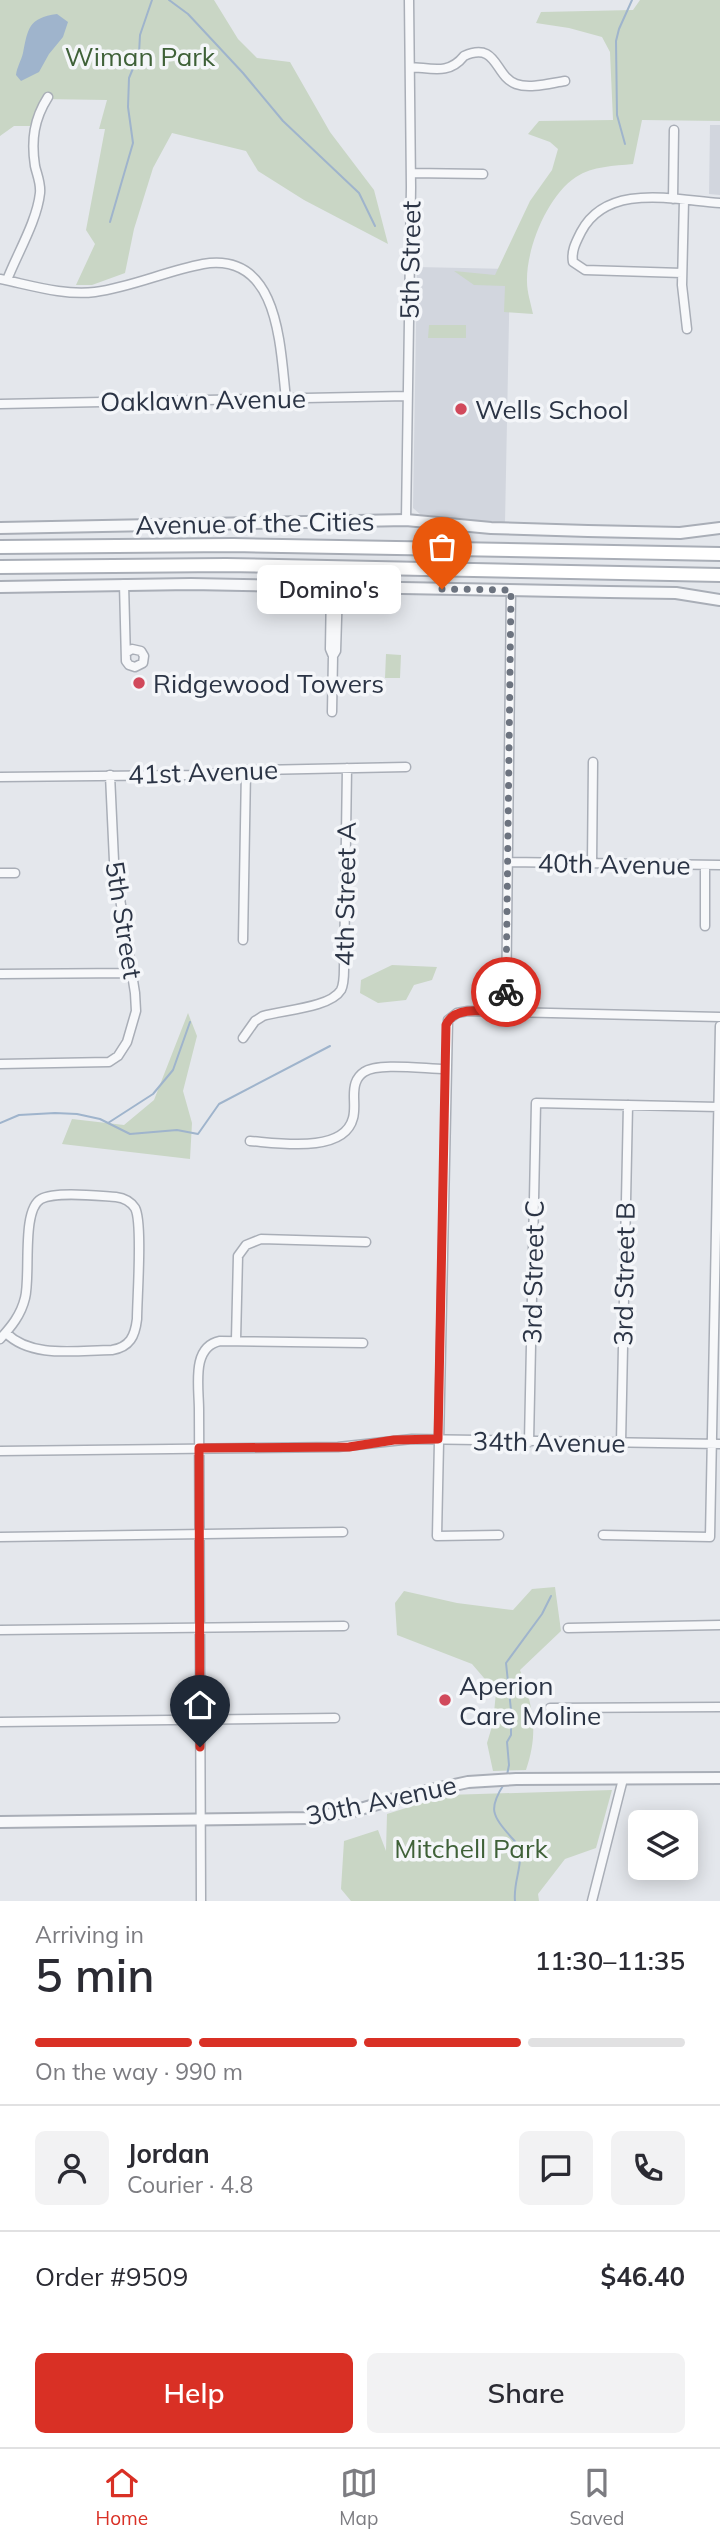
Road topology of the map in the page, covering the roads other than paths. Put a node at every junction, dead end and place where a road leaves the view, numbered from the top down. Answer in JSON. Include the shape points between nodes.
{"nodes":[{"id":1,"x":409,"y":0,"type":"edge"},
{"id":2,"x":410,"y":67,"type":"junction"},
{"id":3,"x":565,"y":81,"type":"dead end"},
{"id":4,"x":48,"y":97,"type":"dead end"},
{"id":5,"x":674,"y":130,"type":"dead end"},
{"id":6,"x":411,"y":173,"type":"junction"},
{"id":7,"x":483,"y":174,"type":"dead end"},
{"id":8,"x":673,"y":199,"type":"junction"},
{"id":9,"x":684,"y":200,"type":"junction"},
{"id":10,"x":720,"y":203,"type":"edge"},
{"id":11,"x":682,"y":274,"type":"junction"},
{"id":12,"x":3,"y":280,"type":"edge"},
{"id":13,"x":687,"y":329,"type":"dead end"},
{"id":14,"x":407,"y":396,"type":"junction"},
{"id":15,"x":286,"y":399,"type":"junction"},
{"id":16,"x":0,"y":404,"type":"edge"},
{"id":17,"x":407,"y":520,"type":"junction"},
{"id":18,"x":0,"y":528,"type":"edge"},
{"id":19,"x":720,"y":528,"type":"edge"},
{"id":20,"x":0,"y":547,"type":"edge"},
{"id":21,"x":720,"y":554,"type":"edge"},
{"id":22,"x":0,"y":567,"type":"edge"},
{"id":23,"x":720,"y":577,"type":"edge"},
{"id":24,"x":124,"y":584,"type":"junction"},
{"id":25,"x":0,"y":586,"type":"edge"},
{"id":26,"x":335,"y":587,"type":"junction"},
{"id":27,"x":511,"y":590,"type":"junction"},
{"id":28,"x":720,"y":600,"type":"edge"},
{"id":29,"x":127,"y":652,"type":"dead end"},
{"id":30,"x":332,"y":712,"type":"dead end"},
{"id":31,"x":593,"y":762,"type":"dead end"},
{"id":32,"x":405,"y":767,"type":"dead end"},
{"id":33,"x":347,"y":768,"type":"junction"},
{"id":34,"x":246,"y":770,"type":"junction"},
{"id":35,"x":110,"y":775,"type":"junction"},
{"id":36,"x":0,"y":777,"type":"edge"},
{"id":37,"x":508,"y":863,"type":"junction"},
{"id":38,"x":592,"y":864,"type":"junction"},
{"id":39,"x":705,"y":865,"type":"junction"},
{"id":40,"x":720,"y":865,"type":"edge"},
{"id":41,"x":0,"y":873,"type":"edge"},
{"id":42,"x":15,"y":873,"type":"dead end"},
{"id":43,"x":705,"y":926,"type":"dead end"},
{"id":44,"x":243,"y":940,"type":"dead end"},
{"id":45,"x":131,"y":973,"type":"junction"},
{"id":46,"x":0,"y":974,"type":"edge"},
{"id":47,"x":506,"y":1013,"type":"junction"},
{"id":48,"x":720,"y":1017,"type":"edge"},
{"id":49,"x":720,"y":1026,"type":"edge"},
{"id":50,"x":243,"y":1038,"type":"dead end"},
{"id":51,"x":0,"y":1064,"type":"edge"},
{"id":52,"x":445,"y":1069,"type":"junction"},
{"id":53,"x":628,"y":1105,"type":"junction"},
{"id":54,"x":719,"y":1107,"type":"edge"},
{"id":55,"x":250,"y":1141,"type":"dead end"},
{"id":56,"x":366,"y":1241,"type":"dead end"},
{"id":57,"x":3,"y":1336,"type":"edge"},
{"id":58,"x":236,"y":1340,"type":"junction"},
{"id":59,"x":363,"y":1343,"type":"dead end"},
{"id":60,"x":438,"y":1439,"type":"junction"},
{"id":61,"x":529,"y":1442,"type":"junction"},
{"id":62,"x":621,"y":1443,"type":"junction"},
{"id":63,"x":716,"y":1444,"type":"edge"},
{"id":64,"x":199,"y":1448,"type":"junction"},
{"id":65,"x":0,"y":1451,"type":"edge"},
{"id":66,"x":343,"y":1532,"type":"dead end"},
{"id":67,"x":199,"y":1535,"type":"junction"},
{"id":68,"x":499,"y":1535,"type":"dead end"},
{"id":69,"x":603,"y":1535,"type":"dead end"},
{"id":70,"x":0,"y":1537,"type":"edge"},
{"id":71,"x":720,"y":1625,"type":"edge"},
{"id":72,"x":344,"y":1626,"type":"dead end"},
{"id":73,"x":199,"y":1627,"type":"junction"},
{"id":74,"x":568,"y":1628,"type":"dead end"},
{"id":75,"x":0,"y":1630,"type":"edge"},
{"id":76,"x":720,"y":1707,"type":"edge"},
{"id":77,"x":550,"y":1708,"type":"dead end"},
{"id":78,"x":335,"y":1718,"type":"dead end"},
{"id":79,"x":200,"y":1720,"type":"junction"},
{"id":80,"x":0,"y":1722,"type":"edge"},
{"id":81,"x":720,"y":1778,"type":"edge"},
{"id":82,"x":623,"y":1779,"type":"junction"},
{"id":83,"x":200,"y":1820,"type":"junction"},
{"id":84,"x":0,"y":1822,"type":"edge"},
{"id":85,"x":201,"y":1901,"type":"edge"},
{"id":86,"x":592,"y":1901,"type":"edge"}],
"edges":[{"from":1,"to":2,"type":"street","name":"5th Street"},
{"from":2,"to":3,"type":"street","via":[[447,69],[458,65],[464,56],[480,53],[492,57],[506,78],[520,86]]},
{"from":2,"to":6,"type":"street","name":"5th Street"},
{"from":4,"to":12,"type":"street","via":[[34,131],[39,201]]},
{"from":5,"to":8,"type":"street"},
{"from":6,"to":7,"type":"street"},
{"from":6,"to":14,"type":"street","name":"5th Street"},
{"from":8,"to":9,"type":"street"},
{"from":8,"to":11,"type":"street","via":[[623,199],[606,205],[584,226],[572,257],[576,267],[585,270]]},
{"from":9,"to":10,"type":"street"},
{"from":9,"to":11,"type":"street"},
{"from":11,"to":13,"type":"street"},
{"from":12,"to":15,"type":"street","via":[[90,293],[205,264],[243,270],[261,288],[275,317]]},
{"from":14,"to":15,"type":"street","name":"Oaklawn Avenue"},
{"from":14,"to":17,"type":"street","name":"5th Street"},
{"from":15,"to":16,"type":"street","name":"Oaklawn Avenue"},
{"from":17,"to":18,"type":"street","name":"Avenue of the Cities"},
{"from":17,"to":19,"type":"street","name":"Avenue of the Cities","via":[[588,531],[680,533]]},
{"from":20,"to":21,"type":"main road","name":"Avenue of the Cities","via":[[233,545]]},
{"from":22,"to":23,"type":"main road","name":"Avenue of the Cities","via":[[251,565]]},
{"from":24,"to":25,"type":"street"},
{"from":24,"to":26,"type":"street"},
{"from":24,"to":29,"type":"street"},
{"from":26,"to":27,"type":"street"},
{"from":26,"to":30,"type":"street"},
{"from":27,"to":28,"type":"street","via":[[676,593]]},
{"from":27,"to":37,"type":"street"},
{"from":31,"to":38,"type":"street"},
{"from":32,"to":33,"type":"street","name":"41st Avenue"},
{"from":33,"to":34,"type":"street","name":"41st Avenue"},
{"from":33,"to":50,"type":"street","name":"4th Street A","via":[[342,988],[323,1003],[263,1016]]},
{"from":34,"to":35,"type":"street","name":"41st Avenue"},
{"from":34,"to":44,"type":"street"},
{"from":35,"to":36,"type":"street","name":"41st Avenue"},
{"from":35,"to":45,"type":"street","name":"5th Street","via":[[114,860]]},
{"from":37,"to":38,"type":"street","name":"40th Avenue"},
{"from":37,"to":47,"type":"street"},
{"from":38,"to":39,"type":"street","name":"40th Avenue"},
{"from":39,"to":40,"type":"street","name":"40th Avenue"},
{"from":39,"to":43,"type":"street"},
{"from":41,"to":42,"type":"street"},
{"from":45,"to":46,"type":"street"},
{"from":45,"to":51,"type":"street","name":"5th Street","via":[[134,1021],[115,1059]]},
{"from":47,"to":48,"type":"street"},
{"from":47,"to":52,"type":"street","via":[[468,1011],[451,1017],[446,1025]]},
{"from":49,"to":54,"type":"street"},
{"from":52,"to":55,"type":"street","via":[[363,1072],[355,1084],[353,1120],[334,1140]]},
{"from":52,"to":60,"type":"street"},
{"from":53,"to":54,"type":"street"},
{"from":53,"to":61,"type":"street","name":"3rd Street C","via":[[536,1103]]},
{"from":53,"to":62,"type":"street","name":"3rd Street B"},
{"from":54,"to":63,"type":"street"},
{"from":56,"to":58,"type":"street","via":[[261,1239],[242,1247]]},
{"from":57,"to":57,"type":"street","via":[[22,1310],[27,1290],[29,1220],[34,1205],[54,1196],[109,1196],[122,1198],[134,1208],[138,1224],[136,1320],[131,1341],[112,1350],[38,1349]]},
{"from":58,"to":59,"type":"street"},
{"from":58,"to":64,"type":"street","via":[[206,1346],[200,1361]]},
{"from":60,"to":61,"type":"street","name":"34th Avenue"},
{"from":60,"to":64,"type":"street","name":"34th Avenue","via":[[349,1447]]},
{"from":60,"to":68,"type":"street","via":[[437,1536]]},
{"from":61,"to":62,"type":"street","name":"34th Avenue"},
{"from":62,"to":63,"type":"street","name":"34th Avenue"},
{"from":63,"to":69,"type":"street","via":[[710,1537]]},
{"from":64,"to":65,"type":"street","name":"34th Avenue"},
{"from":64,"to":67,"type":"street"},
{"from":66,"to":67,"type":"street"},
{"from":67,"to":70,"type":"street"},
{"from":67,"to":73,"type":"street"},
{"from":71,"to":74,"type":"street"},
{"from":72,"to":73,"type":"street"},
{"from":73,"to":75,"type":"street"},
{"from":73,"to":79,"type":"street"},
{"from":76,"to":77,"type":"street"},
{"from":78,"to":79,"type":"street"},
{"from":79,"to":80,"type":"street"},
{"from":79,"to":83,"type":"street"},
{"from":81,"to":82,"type":"street","name":"30th Avenue"},
{"from":82,"to":83,"type":"street","name":"30th Avenue","via":[[468,1782],[319,1817]]},
{"from":82,"to":86,"type":"street"},
{"from":83,"to":84,"type":"street","name":"30th Avenue"},
{"from":83,"to":85,"type":"street"}]}
